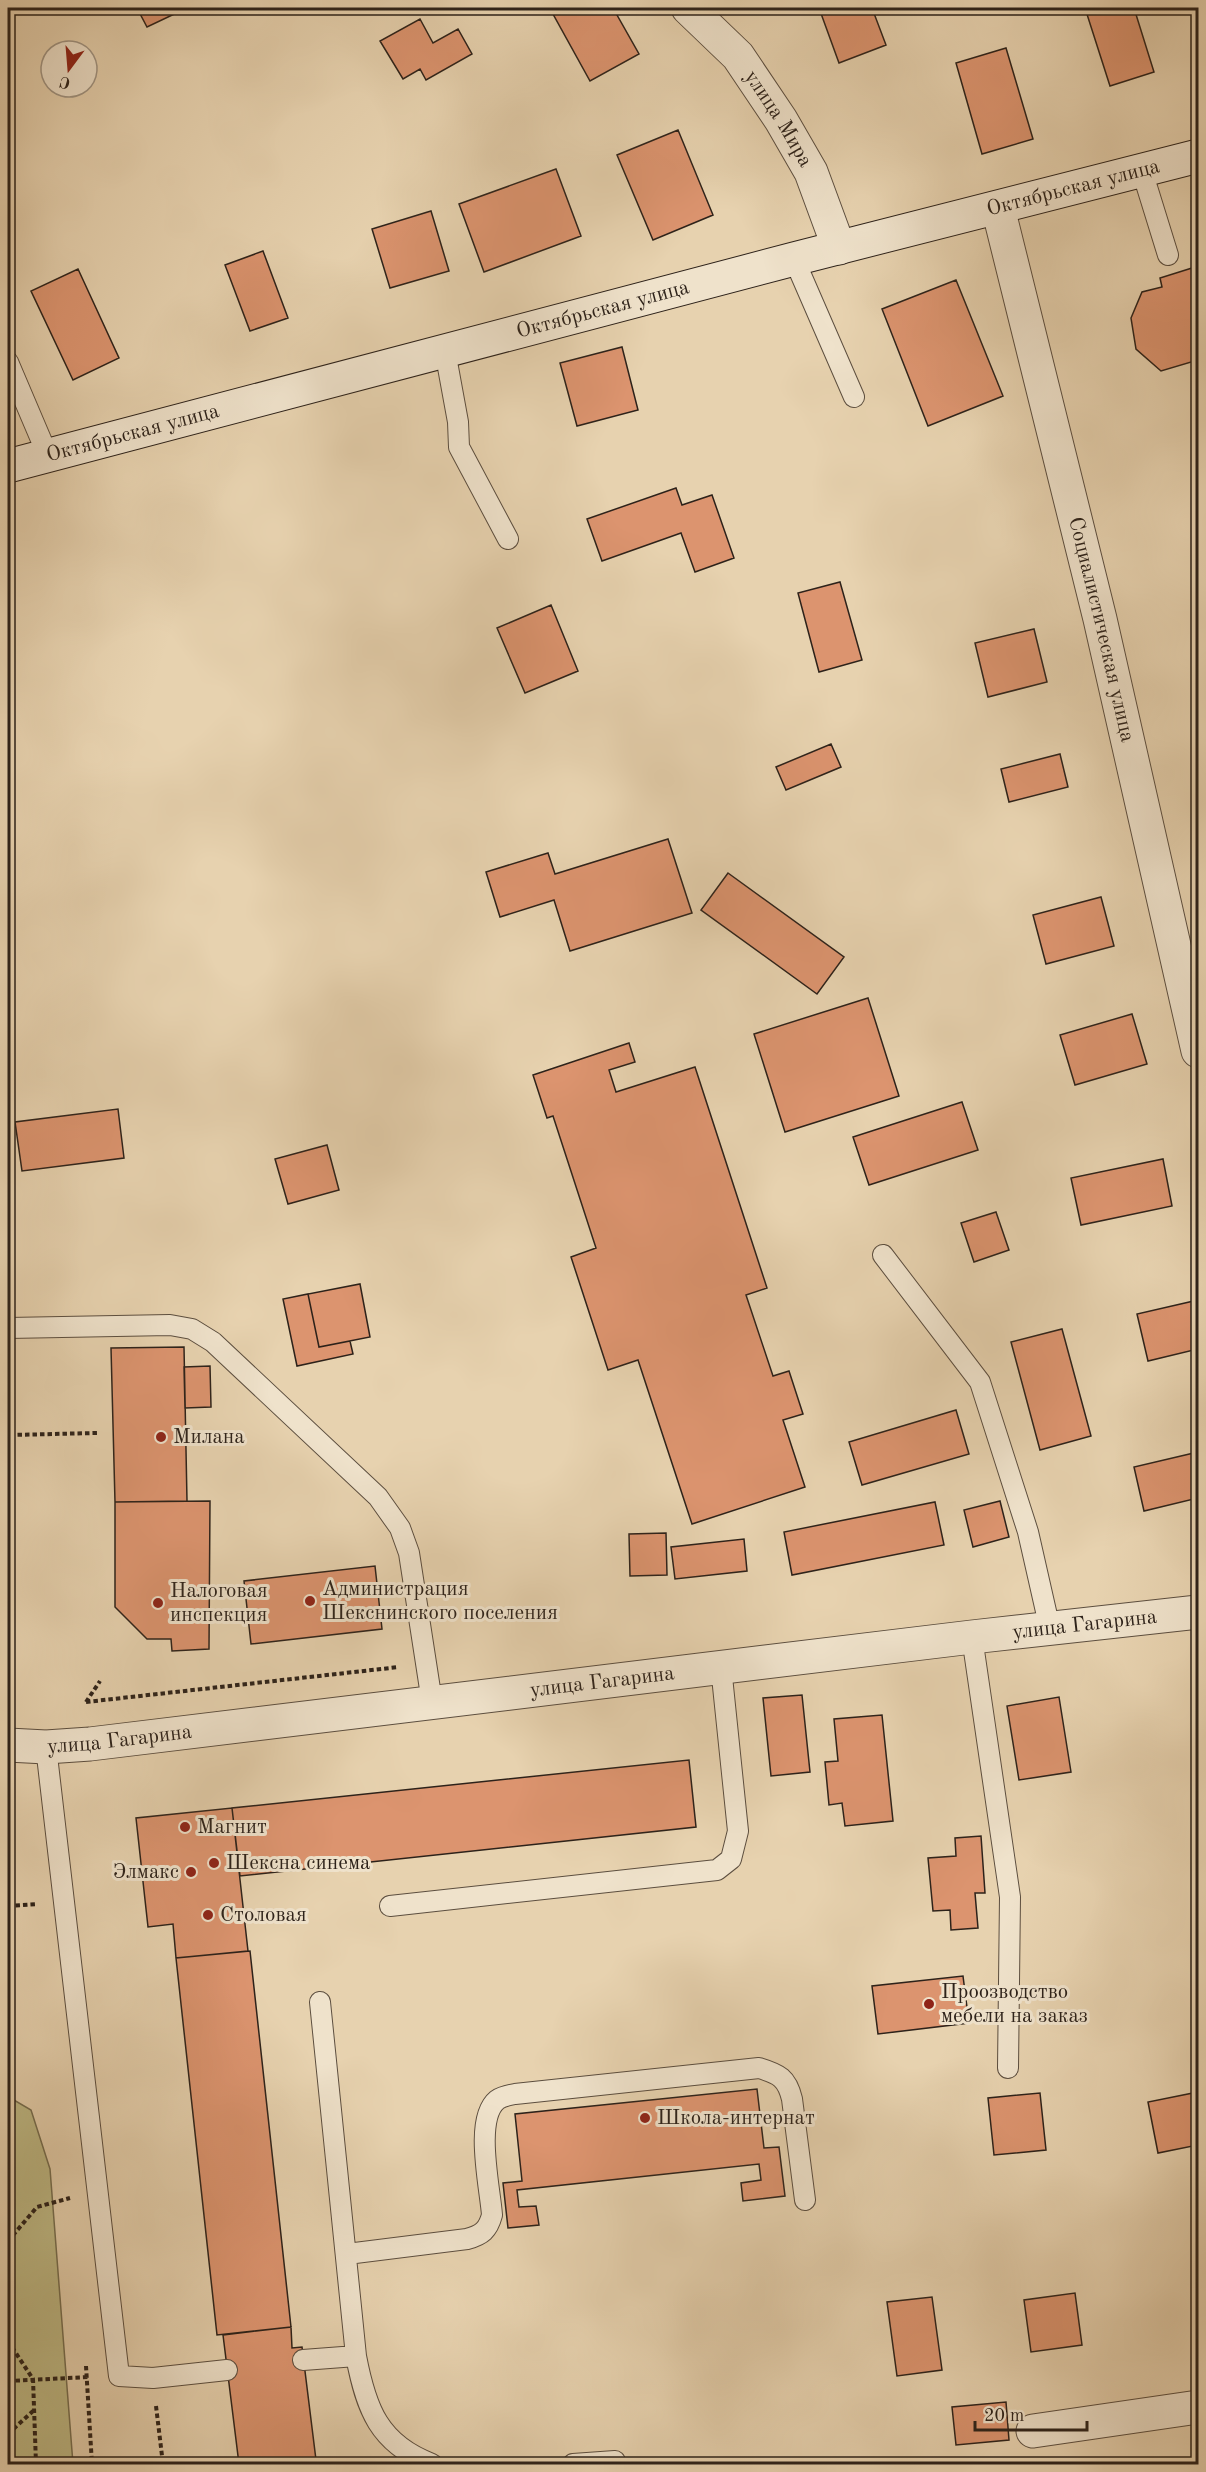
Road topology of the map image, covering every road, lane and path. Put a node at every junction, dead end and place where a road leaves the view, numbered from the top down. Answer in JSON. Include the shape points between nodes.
{"nodes":[{"id":1,"x":688,"y":8,"type":"edge"},
{"id":2,"x":1198,"y":156,"type":"edge"},
{"id":3,"x":1142,"y":171,"type":"junction"},
{"id":4,"x":998,"y":208,"type":"junction"},
{"id":5,"x":839,"y":248,"type":"junction"},
{"id":6,"x":1168,"y":255,"type":"dead end"},
{"id":7,"x":794,"y":259,"type":"junction"},
{"id":8,"x":445,"y":351,"type":"junction"},
{"id":9,"x":8,"y":362,"type":"edge"},
{"id":10,"x":854,"y":397,"type":"dead end"},
{"id":11,"x":48,"y":456,"type":"junction"},
{"id":12,"x":8,"y":466,"type":"edge"},
{"id":13,"x":508,"y":539,"type":"dead end"},
{"id":14,"x":1197,"y":1040,"type":"edge"},
{"id":15,"x":883,"y":1255,"type":"dead end"},
{"id":16,"x":8,"y":1328,"type":"edge"},
{"id":17,"x":97,"y":1433,"type":"dead end"},
{"id":18,"x":10,"y":1435,"type":"dead end"},
{"id":19,"x":1198,"y":1612,"type":"edge"},
{"id":20,"x":1050,"y":1629,"type":"junction"},
{"id":21,"x":972,"y":1637,"type":"junction"},
{"id":22,"x":426,"y":1664,"type":"junction"},
{"id":23,"x":721,"y":1667,"type":"junction"},
{"id":24,"x":100,"y":1681,"type":"dead end"},
{"id":25,"x":432,"y":1702,"type":"junction"},
{"id":26,"x":8,"y":1745,"type":"edge"},
{"id":27,"x":46,"y":1747,"type":"junction"},
{"id":28,"x":390,"y":1906,"type":"dead end"},
{"id":29,"x":320,"y":2002,"type":"dead end"},
{"id":30,"x":1008,"y":2068,"type":"dead end"},
{"id":31,"x":805,"y":2199,"type":"dead end"},
{"id":32,"x":74,"y":2208,"type":"dead end"},
{"id":33,"x":8,"y":2241,"type":"edge"},
{"id":34,"x":347,"y":2254,"type":"junction"},
{"id":35,"x":8,"y":2341,"type":"edge"},
{"id":36,"x":85,"y":2354,"type":"dead end"},
{"id":37,"x":356,"y":2356,"type":"junction"},
{"id":38,"x":303,"y":2360,"type":"dead end"},
{"id":39,"x":227,"y":2370,"type":"dead end"},
{"id":40,"x":86,"y":2377,"type":"junction"},
{"id":41,"x":153,"y":2378,"type":"junction"},
{"id":42,"x":33,"y":2379,"type":"junction"},
{"id":43,"x":8,"y":2381,"type":"edge"},
{"id":44,"x":1198,"y":2407,"type":"edge"},
{"id":45,"x":34,"y":2410,"type":"junction"},
{"id":46,"x":1033,"y":2431,"type":"dead end"},
{"id":47,"x":8,"y":2434,"type":"edge"},
{"id":48,"x":615,"y":2461,"type":"dead end"},
{"id":49,"x":36,"y":2464,"type":"edge"},
{"id":50,"x":92,"y":2464,"type":"edge"},
{"id":51,"x":163,"y":2464,"type":"edge"},
{"id":52,"x":432,"y":2464,"type":"edge"},
{"id":53,"x":573,"y":2464,"type":"edge"}],
"edges":[{"from":1,"to":5,"type":"street","name":"улица Мира","via":[[738,56],[781,120],[811,172]]},
{"from":2,"to":3,"type":"street","name":"Октябрьская улица"},
{"from":3,"to":4,"type":"street","name":"Октябрьская улица"},
{"from":3,"to":6,"type":"lane"},
{"from":4,"to":5,"type":"street","name":"Октябрьская улица"},
{"from":4,"to":14,"type":"street","name":"Социалистическая улица","via":[[1101,619]]},
{"from":5,"to":7,"type":"street","name":"Октябрьская улица"},
{"from":7,"to":8,"type":"street","name":"Октябрьская улица"},
{"from":7,"to":10,"type":"lane"},
{"from":8,"to":11,"type":"street","name":"Октябрьская улица"},
{"from":8,"to":13,"type":"lane","via":[[457,412],[459,447]]},
{"from":9,"to":11,"type":"lane"},
{"from":11,"to":12,"type":"street","name":"Октябрьская улица"},
{"from":15,"to":20,"type":"lane","via":[[980,1382],[1028,1532]]},
{"from":16,"to":22,"type":"lane","via":[[170,1325],[192,1329],[213,1341],[370,1489],[399,1528],[409,1553]]},
{"from":17,"to":18,"type":"path"},
{"from":19,"to":20,"type":"street","name":"улица Гагарина"},
{"from":20,"to":21,"type":"street","name":"улица Гагарина"},
{"from":21,"to":23,"type":"street","name":"улица Гагарина"},
{"from":21,"to":30,"type":"lane","via":[[1010,1897]]},
{"from":22,"to":24,"type":"path","via":[[86,1702]]},
{"from":22,"to":25,"type":"lane"},
{"from":23,"to":25,"type":"street","name":"улица Гагарина"},
{"from":23,"to":28,"type":"lane","via":[[738,1831],[731,1859],[717,1870]]},
{"from":25,"to":27,"type":"street","name":"улица Гагарина"},
{"from":26,"to":27,"type":"street","name":"улица Гагарина"},
{"from":27,"to":41,"type":"lane","via":[[118,2376]]},
{"from":29,"to":34,"type":"lane"},
{"from":31,"to":34,"type":"lane","via":[[792,2099],[788,2084],[779,2074],[759,2068],[515,2094],[498,2099],[486,2114],[492,2215],[489,2227],[479,2236],[467,2239]]},
{"from":32,"to":33,"type":"path","via":[[73,2197],[37,2206]]},
{"from":34,"to":37,"type":"lane"},
{"from":35,"to":42,"type":"path"},
{"from":36,"to":40,"type":"path"},
{"from":37,"to":38,"type":"lane"},
{"from":37,"to":52,"type":"lane","via":[[363,2391],[382,2430],[408,2455]]},
{"from":39,"to":41,"type":"lane"},
{"from":40,"to":42,"type":"path"},
{"from":40,"to":50,"type":"path"},
{"from":41,"to":51,"type":"path"},
{"from":42,"to":43,"type":"path"},
{"from":42,"to":45,"type":"path"},
{"from":44,"to":46,"type":"street"},
{"from":45,"to":47,"type":"path"},
{"from":45,"to":49,"type":"path"},
{"from":48,"to":53,"type":"lane"}]}
